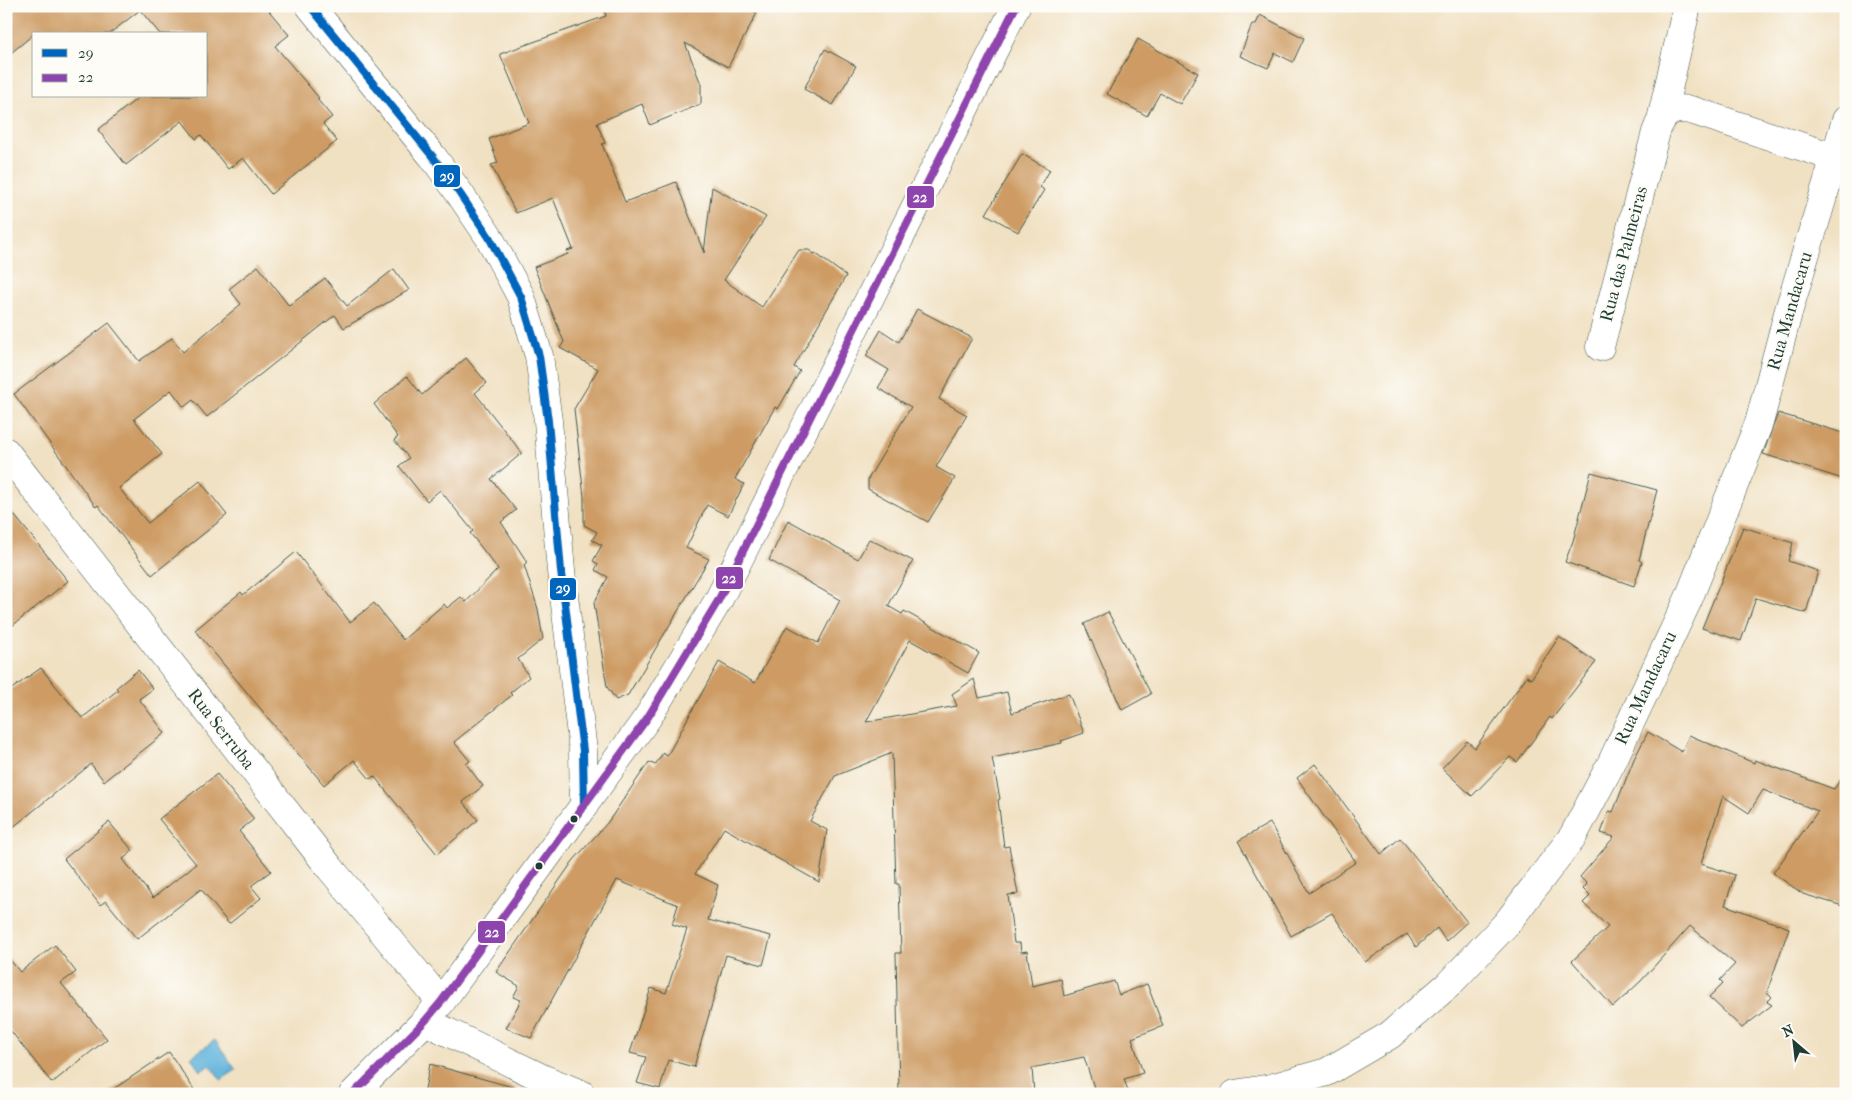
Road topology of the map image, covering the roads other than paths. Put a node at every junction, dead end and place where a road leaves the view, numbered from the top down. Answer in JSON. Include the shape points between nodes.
{"nodes":[{"id":1,"x":310,"y":6,"type":"edge"},
{"id":2,"x":1016,"y":6,"type":"edge"},
{"id":3,"x":1687,"y":6,"type":"edge"},
{"id":4,"x":1660,"y":120,"type":"junction"},
{"id":5,"x":1846,"y":120,"type":"edge"},
{"id":6,"x":1836,"y":158,"type":"junction"},
{"id":7,"x":1600,"y":347,"type":"dead end"},
{"id":8,"x":6,"y":452,"type":"edge"},
{"id":9,"x":584,"y":806,"type":"junction"},
{"id":10,"x":433,"y":1012,"type":"junction"},
{"id":11,"x":353,"y":1094,"type":"edge"},
{"id":12,"x":581,"y":1094,"type":"edge"},
{"id":13,"x":1235,"y":1094,"type":"edge"}],
"edges":[{"from":1,"to":9,"type":"street","via":[[460,194],[489,237],[521,297],[539,356],[548,421],[561,571],[583,751]]},
{"from":2,"to":9,"type":"street","via":[[718,601],[648,717]]},
{"from":3,"to":4,"type":"street","name":"Rua das Palmeiras"},
{"from":4,"to":6,"type":"street","via":[[1678,108],[1692,110]]},
{"from":4,"to":7,"type":"street","name":"Rua das Palmeiras"},
{"from":5,"to":6,"type":"street","name":"Rua Mandacaru"},
{"from":6,"to":13,"type":"street","name":"Rua Mandacaru","via":[[1788,313],[1759,423],[1688,600],[1611,764],[1573,836],[1507,923],[1448,985],[1390,1035],[1327,1072],[1271,1088]]},
{"from":8,"to":10,"type":"street","name":"Rua Serruba","via":[[330,868]]},
{"from":9,"to":10,"type":"street"},
{"from":10,"to":11,"type":"street"},
{"from":10,"to":12,"type":"street","via":[[544,1079]]}]}
